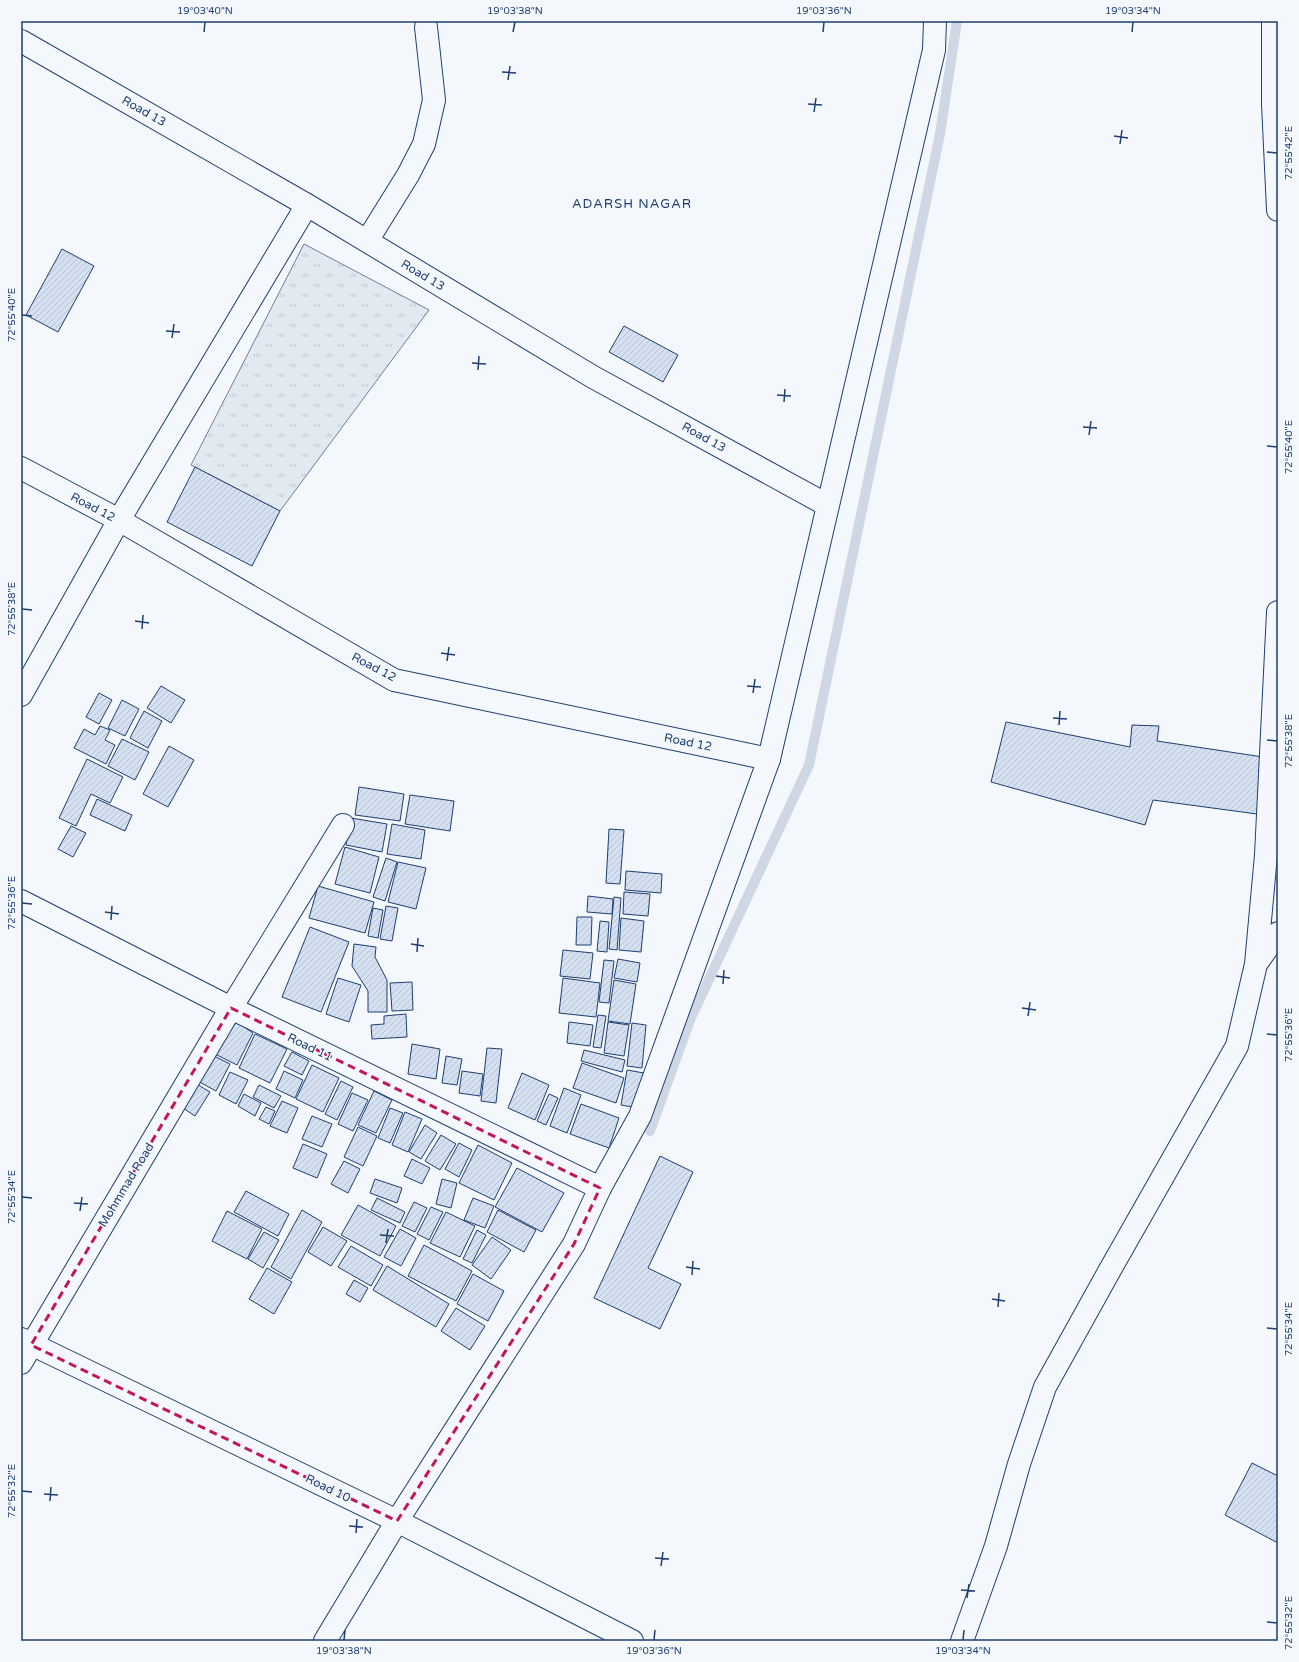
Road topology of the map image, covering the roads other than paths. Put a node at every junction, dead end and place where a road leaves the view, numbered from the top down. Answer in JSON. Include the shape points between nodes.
{"nodes":[{"id":1,"x":935,"y":21,"type":"edge"},
{"id":2,"x":1273,"y":21,"type":"edge"},
{"id":3,"x":426,"y":27,"type":"dead end"},
{"id":4,"x":21,"y":41,"type":"edge"},
{"id":5,"x":307,"y":205,"type":"junction"},
{"id":6,"x":1278,"y":210,"type":"edge"},
{"id":7,"x":367,"y":241,"type":"junction"},
{"id":8,"x":21,"y":468,"type":"edge"},
{"id":9,"x":827,"y":505,"type":"junction"},
{"id":10,"x":119,"y":520,"type":"junction"},
{"id":11,"x":1278,"y":612,"type":"edge"},
{"id":12,"x":21,"y":695,"type":"edge"},
{"id":13,"x":768,"y":759,"type":"junction"},
{"id":14,"x":342,"y":825,"type":"dead end"},
{"id":15,"x":21,"y":901,"type":"edge"},
{"id":16,"x":1278,"y":933,"type":"edge"},
{"id":17,"x":1256,"y":964,"type":"junction"},
{"id":18,"x":231,"y":1008,"type":"junction"},
{"id":19,"x":600,"y":1188,"type":"junction"},
{"id":20,"x":24,"y":1349,"type":"edge"},
{"id":21,"x":397,"y":1521,"type":"junction"},
{"id":22,"x":325,"y":1641,"type":"edge"},
{"id":23,"x":632,"y":1641,"type":"edge"},
{"id":24,"x":962,"y":1641,"type":"edge"}],
"edges":[{"from":1,"to":9,"type":"street","via":[[934,50]]},
{"from":2,"to":6,"type":"street","via":[[1272,104]]},
{"from":3,"to":7,"type":"street","via":[[434,100],[424,144]]},
{"from":4,"to":5,"type":"street","name":"Road 13"},
{"from":5,"to":7,"type":"street","name":"Road 13"},
{"from":5,"to":10,"type":"street"},
{"from":7,"to":9,"type":"street","name":"Road 13","via":[[593,377]]},
{"from":8,"to":10,"type":"street","name":"Road 12"},
{"from":9,"to":13,"type":"street"},
{"from":10,"to":12,"type":"street"},
{"from":10,"to":13,"type":"street","name":"Road 12","via":[[394,680]]},
{"from":11,"to":17,"type":"street","via":[[1266,855]]},
{"from":13,"to":19,"type":"street","via":[[640,1116]]},
{"from":14,"to":18,"type":"street","name":"Mohmmad Road"},
{"from":15,"to":18,"type":"street","name":"Road 11"},
{"from":16,"to":17,"type":"street"},
{"from":17,"to":24,"type":"street","via":[[1237,1046],[1045,1388],[1019,1464],[996,1546]]},
{"from":18,"to":19,"type":"street","name":"Road 11"},
{"from":18,"to":20,"type":"street","name":"Mohmmad Road"},
{"from":19,"to":21,"type":"street","via":[[574,1244]]},
{"from":20,"to":21,"type":"street","name":"Road 10"},
{"from":21,"to":22,"type":"street"},
{"from":21,"to":23,"type":"street","name":"Road 10"}]}
